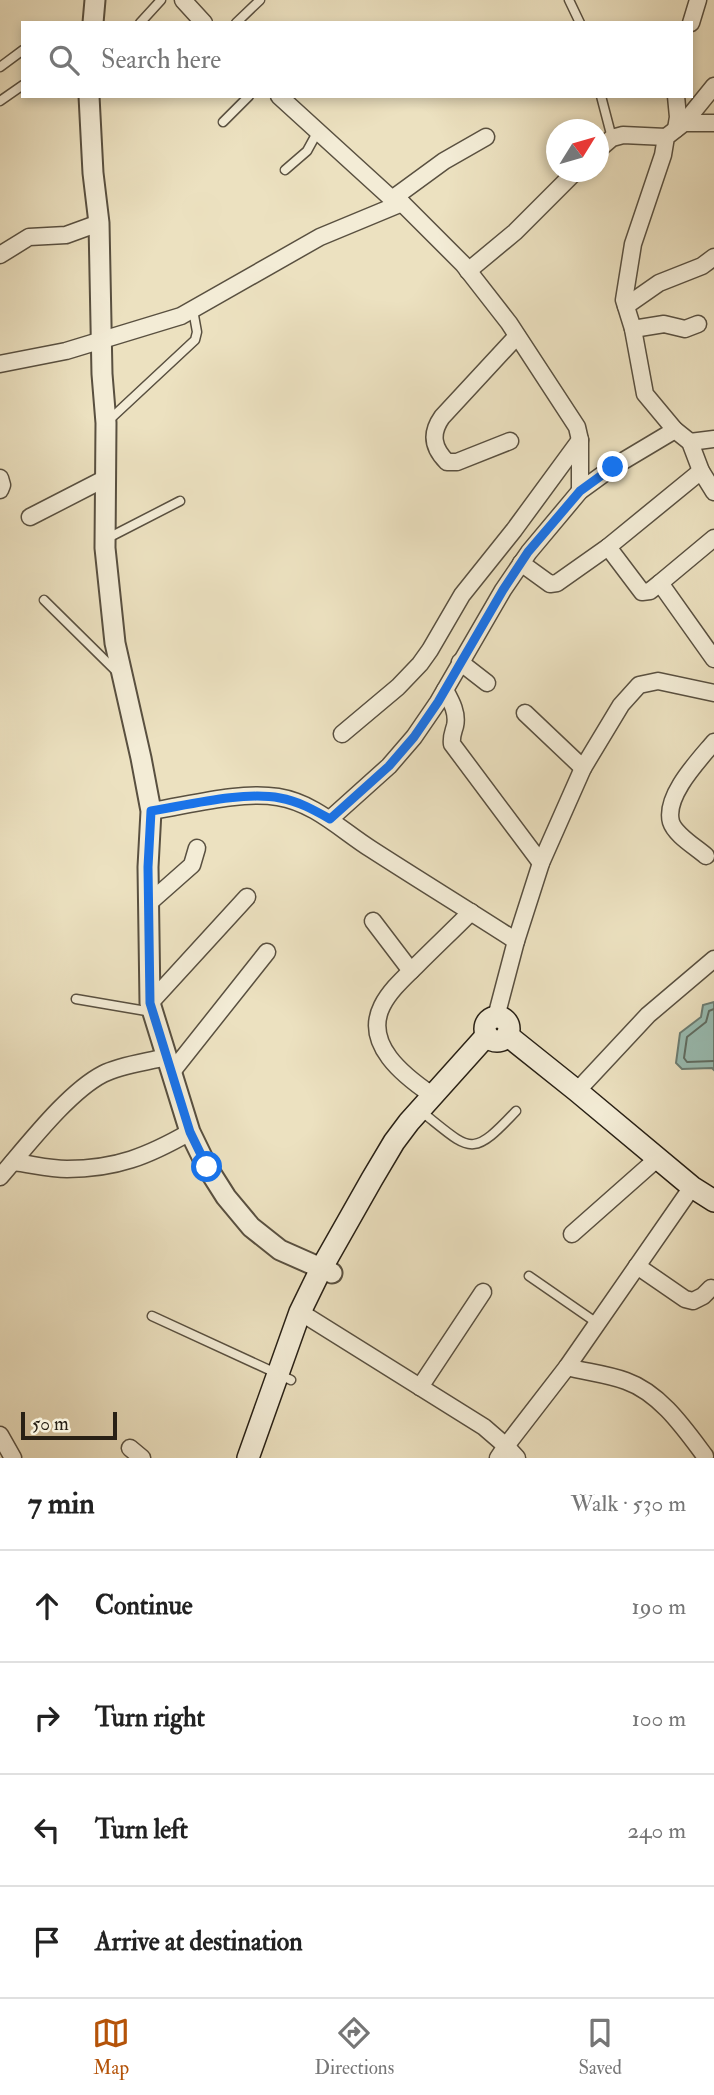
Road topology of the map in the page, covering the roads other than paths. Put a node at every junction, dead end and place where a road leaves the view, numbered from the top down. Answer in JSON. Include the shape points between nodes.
{"nodes":[{"id":1,"x":95,"y":0,"type":"edge"},
{"id":2,"x":161,"y":0,"type":"edge"},
{"id":3,"x":183,"y":0,"type":"edge"},
{"id":4,"x":260,"y":0,"type":"edge"},
{"id":5,"x":569,"y":0,"type":"edge"},
{"id":6,"x":698,"y":0,"type":"edge"},
{"id":7,"x":93,"y":21,"type":"edge"},
{"id":8,"x":141,"y":21,"type":"edge"},
{"id":9,"x":202,"y":21,"type":"edge"},
{"id":10,"x":238,"y":21,"type":"edge"},
{"id":11,"x":579,"y":21,"type":"edge"},
{"id":12,"x":692,"y":21,"type":"edge"},
{"id":13,"x":21,"y":51,"type":"edge"},
{"id":14,"x":0,"y":66,"type":"edge"},
{"id":15,"x":714,"y":86,"type":"edge"},
{"id":16,"x":21,"y":87,"type":"edge"},
{"id":17,"x":89,"y":98,"type":"edge"},
{"id":18,"x":247,"y":98,"type":"edge"},
{"id":19,"x":281,"y":98,"type":"edge"},
{"id":20,"x":602,"y":98,"type":"edge"},
{"id":21,"x":676,"y":98,"type":"edge"},
{"id":22,"x":0,"y":101,"type":"edge"},
{"id":23,"x":223,"y":121,"type":"dead end"},
{"id":24,"x":714,"y":123,"type":"edge"},
{"id":25,"x":675,"y":130,"type":"junction"},
{"id":26,"x":318,"y":131,"type":"junction"},
{"id":27,"x":618,"y":136,"type":"junction"},
{"id":28,"x":486,"y":137,"type":"dead end"},
{"id":29,"x":609,"y":142,"type":"edge"},
{"id":30,"x":285,"y":170,"type":"dead end"},
{"id":31,"x":565,"y":182,"type":"edge"},
{"id":32,"x":397,"y":201,"type":"junction"},
{"id":33,"x":99,"y":222,"type":"junction"},
{"id":34,"x":0,"y":256,"type":"edge"},
{"id":35,"x":714,"y":257,"type":"edge"},
{"id":36,"x":468,"y":271,"type":"junction"},
{"id":37,"x":626,"y":306,"type":"junction"},
{"id":38,"x":193,"y":310,"type":"junction"},
{"id":39,"x":698,"y":324,"type":"dead end"},
{"id":40,"x":633,"y":329,"type":"junction"},
{"id":41,"x":513,"y":330,"type":"junction"},
{"id":42,"x":101,"y":340,"type":"junction"},
{"id":43,"x":0,"y":365,"type":"edge"},
{"id":44,"x":106,"y":423,"type":"junction"},
{"id":45,"x":675,"y":430,"type":"junction"},
{"id":46,"x":580,"y":439,"type":"junction"},
{"id":47,"x":714,"y":439,"type":"edge"},
{"id":48,"x":510,"y":441,"type":"dead end"},
{"id":49,"x":690,"y":442,"type":"junction"},
{"id":50,"x":702,"y":471,"type":"junction"},
{"id":51,"x":0,"y":478,"type":"edge"},
{"id":52,"x":104,"y":479,"type":"junction"},
{"id":53,"x":0,"y":490,"type":"edge"},
{"id":54,"x":580,"y":491,"type":"junction"},
{"id":55,"x":714,"y":492,"type":"edge"},
{"id":56,"x":180,"y":501,"type":"dead end"},
{"id":57,"x":30,"y":517,"type":"dead end"},
{"id":58,"x":714,"y":538,"type":"edge"},
{"id":59,"x":105,"y":540,"type":"junction"},
{"id":60,"x":608,"y":547,"type":"junction"},
{"id":61,"x":521,"y":563,"type":"junction"},
{"id":62,"x":660,"y":583,"type":"junction"},
{"id":63,"x":44,"y":600,"type":"dead end"},
{"id":64,"x":714,"y":659,"type":"edge"},
{"id":65,"x":460,"y":662,"type":"junction"},
{"id":66,"x":121,"y":677,"type":"junction"},
{"id":67,"x":487,"y":683,"type":"dead end"},
{"id":68,"x":444,"y":690,"type":"junction"},
{"id":69,"x":714,"y":693,"type":"edge"},
{"id":70,"x":525,"y":713,"type":"dead end"},
{"id":71,"x":342,"y":734,"type":"dead end"},
{"id":72,"x":714,"y":742,"type":"edge"},
{"id":73,"x":583,"y":768,"type":"junction"},
{"id":74,"x":149,"y":801,"type":"junction"},
{"id":75,"x":330,"y":819,"type":"junction"},
{"id":76,"x":197,"y":848,"type":"dead end"},
{"id":77,"x":706,"y":856,"type":"dead end"},
{"id":78,"x":541,"y":863,"type":"junction"},
{"id":79,"x":247,"y":897,"type":"dead end"},
{"id":80,"x":149,"y":904,"type":"junction"},
{"id":81,"x":471,"y":912,"type":"junction"},
{"id":82,"x":373,"y":920,"type":"dead end"},
{"id":83,"x":516,"y":941,"type":"junction"},
{"id":84,"x":267,"y":952,"type":"dead end"},
{"id":85,"x":714,"y":959,"type":"edge"},
{"id":86,"x":411,"y":971,"type":"junction"},
{"id":87,"x":76,"y":999,"type":"dead end"},
{"id":88,"x":152,"y":1008,"type":"junction"},
{"id":89,"x":497,"y":1029,"type":"junction"},
{"id":90,"x":169,"y":1065,"type":"junction"},
{"id":91,"x":577,"y":1091,"type":"junction"},
{"id":92,"x":427,"y":1103,"type":"junction"},
{"id":93,"x":516,"y":1111,"type":"dead end"},
{"id":94,"x":190,"y":1132,"type":"junction"},
{"id":95,"x":657,"y":1158,"type":"junction"},
{"id":96,"x":13,"y":1162,"type":"junction"},
{"id":97,"x":0,"y":1177,"type":"edge"},
{"id":98,"x":692,"y":1187,"type":"junction"},
{"id":99,"x":714,"y":1201,"type":"edge"},
{"id":100,"x":572,"y":1234,"type":"dead end"},
{"id":101,"x":637,"y":1266,"type":"junction"},
{"id":102,"x":327,"y":1271,"type":"junction"},
{"id":103,"x":529,"y":1276,"type":"dead end"},
{"id":104,"x":711,"y":1288,"type":"dead end"},
{"id":105,"x":483,"y":1292,"type":"dead end"},
{"id":106,"x":152,"y":1316,"type":"dead end"},
{"id":107,"x":305,"y":1316,"type":"junction"},
{"id":108,"x":597,"y":1323,"type":"junction"},
{"id":109,"x":567,"y":1367,"type":"junction"},
{"id":110,"x":285,"y":1377,"type":"junction"},
{"id":111,"x":420,"y":1387,"type":"junction"},
{"id":112,"x":0,"y":1435,"type":"edge"},
{"id":113,"x":507,"y":1454,"type":"edge"},
{"id":114,"x":707,"y":1454,"type":"edge"},
{"id":115,"x":13,"y":1458,"type":"edge"},
{"id":116,"x":248,"y":1458,"type":"edge"},
{"id":117,"x":264,"y":1458,"type":"edge"}],
"edges":[{"from":1,"to":7,"type":"street"},
{"from":2,"to":8,"type":"lane"},
{"from":3,"to":9,"type":"street"},
{"from":4,"to":10,"type":"lane"},
{"from":5,"to":11,"type":"lane"},
{"from":6,"to":12,"type":"street"},
{"from":13,"to":14,"type":"lane"},
{"from":15,"to":25,"type":"street"},
{"from":16,"to":22,"type":"lane"},
{"from":17,"to":33,"type":"street"},
{"from":18,"to":23,"type":"lane"},
{"from":19,"to":26,"type":"street"},
{"from":20,"to":27,"type":"lane"},
{"from":21,"to":25,"type":"street"},
{"from":24,"to":25,"type":"street"},
{"from":25,"to":27,"type":"street"},
{"from":25,"to":37,"type":"street","via":[[633,244]]},
{"from":26,"to":30,"type":"lane","via":[[307,150]]},
{"from":26,"to":32,"type":"street"},
{"from":27,"to":29,"type":"street"},
{"from":28,"to":32,"type":"street","via":[[444,161]]},
{"from":31,"to":36,"type":"street","via":[[516,232]]},
{"from":32,"to":36,"type":"street"},
{"from":32,"to":38,"type":"street","via":[[320,237]]},
{"from":33,"to":34,"type":"street","via":[[66,235],[29,237]]},
{"from":33,"to":42,"type":"street"},
{"from":35,"to":37,"type":"street","via":[[659,283]]},
{"from":36,"to":41,"type":"street"},
{"from":37,"to":40,"type":"street"},
{"from":38,"to":42,"type":"street"},
{"from":38,"to":44,"type":"lane","via":[[195,340]]},
{"from":39,"to":40,"type":"street","via":[[685,329],[664,324]]},
{"from":40,"to":45,"type":"street","via":[[645,394]]},
{"from":41,"to":46,"type":"street","via":[[577,427]]},
{"from":41,"to":48,"type":"street","via":[[442,417],[435,437],[437,453],[447,462]]},
{"from":42,"to":43,"type":"street"},
{"from":42,"to":44,"type":"street"},
{"from":44,"to":52,"type":"street"},
{"from":45,"to":49,"type":"street"},
{"from":45,"to":54,"type":"street"},
{"from":46,"to":54,"type":"street"},
{"from":46,"to":71,"type":"street","via":[[462,595],[420,664]]},
{"from":47,"to":49,"type":"street"},
{"from":49,"to":50,"type":"street"},
{"from":50,"to":55,"type":"street"},
{"from":50,"to":60,"type":"street"},
{"from":51,"to":53,"type":"street"},
{"from":52,"to":57,"type":"street"},
{"from":52,"to":59,"type":"street"},
{"from":54,"to":61,"type":"street"},
{"from":56,"to":59,"type":"lane"},
{"from":58,"to":62,"type":"street"},
{"from":59,"to":66,"type":"street"},
{"from":60,"to":61,"type":"street","via":[[557,583],[550,584]]},
{"from":60,"to":62,"type":"street","via":[[642,592]]},
{"from":61,"to":65,"type":"street"},
{"from":62,"to":64,"type":"street"},
{"from":63,"to":66,"type":"lane"},
{"from":65,"to":67,"type":"street"},
{"from":65,"to":68,"type":"street"},
{"from":66,"to":74,"type":"street"},
{"from":68,"to":75,"type":"street","via":[[389,766]]},
{"from":68,"to":78,"type":"street","via":[[456,715],[452,744]]},
{"from":69,"to":73,"type":"street","via":[[658,681],[639,685],[621,705]]},
{"from":70,"to":73,"type":"street"},
{"from":72,"to":77,"type":"street","via":[[678,787],[671,814],[671,823]]},
{"from":73,"to":78,"type":"street"},
{"from":74,"to":75,"type":"street","via":[[209,802],[259,795],[306,806]]},
{"from":74,"to":80,"type":"street"},
{"from":75,"to":81,"type":"street"},
{"from":76,"to":80,"type":"street","via":[[192,865]]},
{"from":78,"to":83,"type":"street"},
{"from":79,"to":88,"type":"street"},
{"from":80,"to":88,"type":"street"},
{"from":81,"to":83,"type":"street"},
{"from":81,"to":86,"type":"street"},
{"from":82,"to":86,"type":"street"},
{"from":83,"to":89,"type":"street"},
{"from":84,"to":90,"type":"street"},
{"from":85,"to":91,"type":"street","via":[[648,1015]]},
{"from":86,"to":92,"type":"street","via":[[382,1007],[377,1025],[381,1044]]},
{"from":87,"to":88,"type":"lane"},
{"from":88,"to":90,"type":"street"},
{"from":89,"to":91,"type":"main road"},
{"from":89,"to":92,"type":"main road"},
{"from":90,"to":94,"type":"street"},
{"from":90,"to":96,"type":"street","via":[[106,1072],[91,1081]]},
{"from":91,"to":95,"type":"main road"},
{"from":92,"to":93,"type":"lane","via":[[448,1133],[468,1145],[486,1141]]},
{"from":92,"to":102,"type":"main road","via":[[394,1142]]},
{"from":94,"to":96,"type":"street","via":[[139,1158],[102,1167],[65,1169]]},
{"from":94,"to":102,"type":"street","via":[[226,1197],[251,1227],[280,1250]]},
{"from":95,"to":98,"type":"main road"},
{"from":95,"to":100,"type":"street"},
{"from":96,"to":97,"type":"street"},
{"from":98,"to":99,"type":"main road"},
{"from":98,"to":101,"type":"street"},
{"from":101,"to":104,"type":"street","via":[[685,1299],[693,1301]]},
{"from":101,"to":108,"type":"street"},
{"from":102,"to":107,"type":"main road"},
{"from":103,"to":108,"type":"lane"},
{"from":105,"to":111,"type":"street"},
{"from":106,"to":110,"type":"lane"},
{"from":107,"to":110,"type":"main road"},
{"from":107,"to":111,"type":"street"},
{"from":108,"to":109,"type":"street"},
{"from":109,"to":113,"type":"street"},
{"from":109,"to":114,"type":"street","via":[[627,1381],[649,1392]]},
{"from":110,"to":116,"type":"main road"},
{"from":110,"to":117,"type":"main road"},
{"from":111,"to":113,"type":"street","via":[[484,1427]]},
{"from":112,"to":115,"type":"street"}]}
